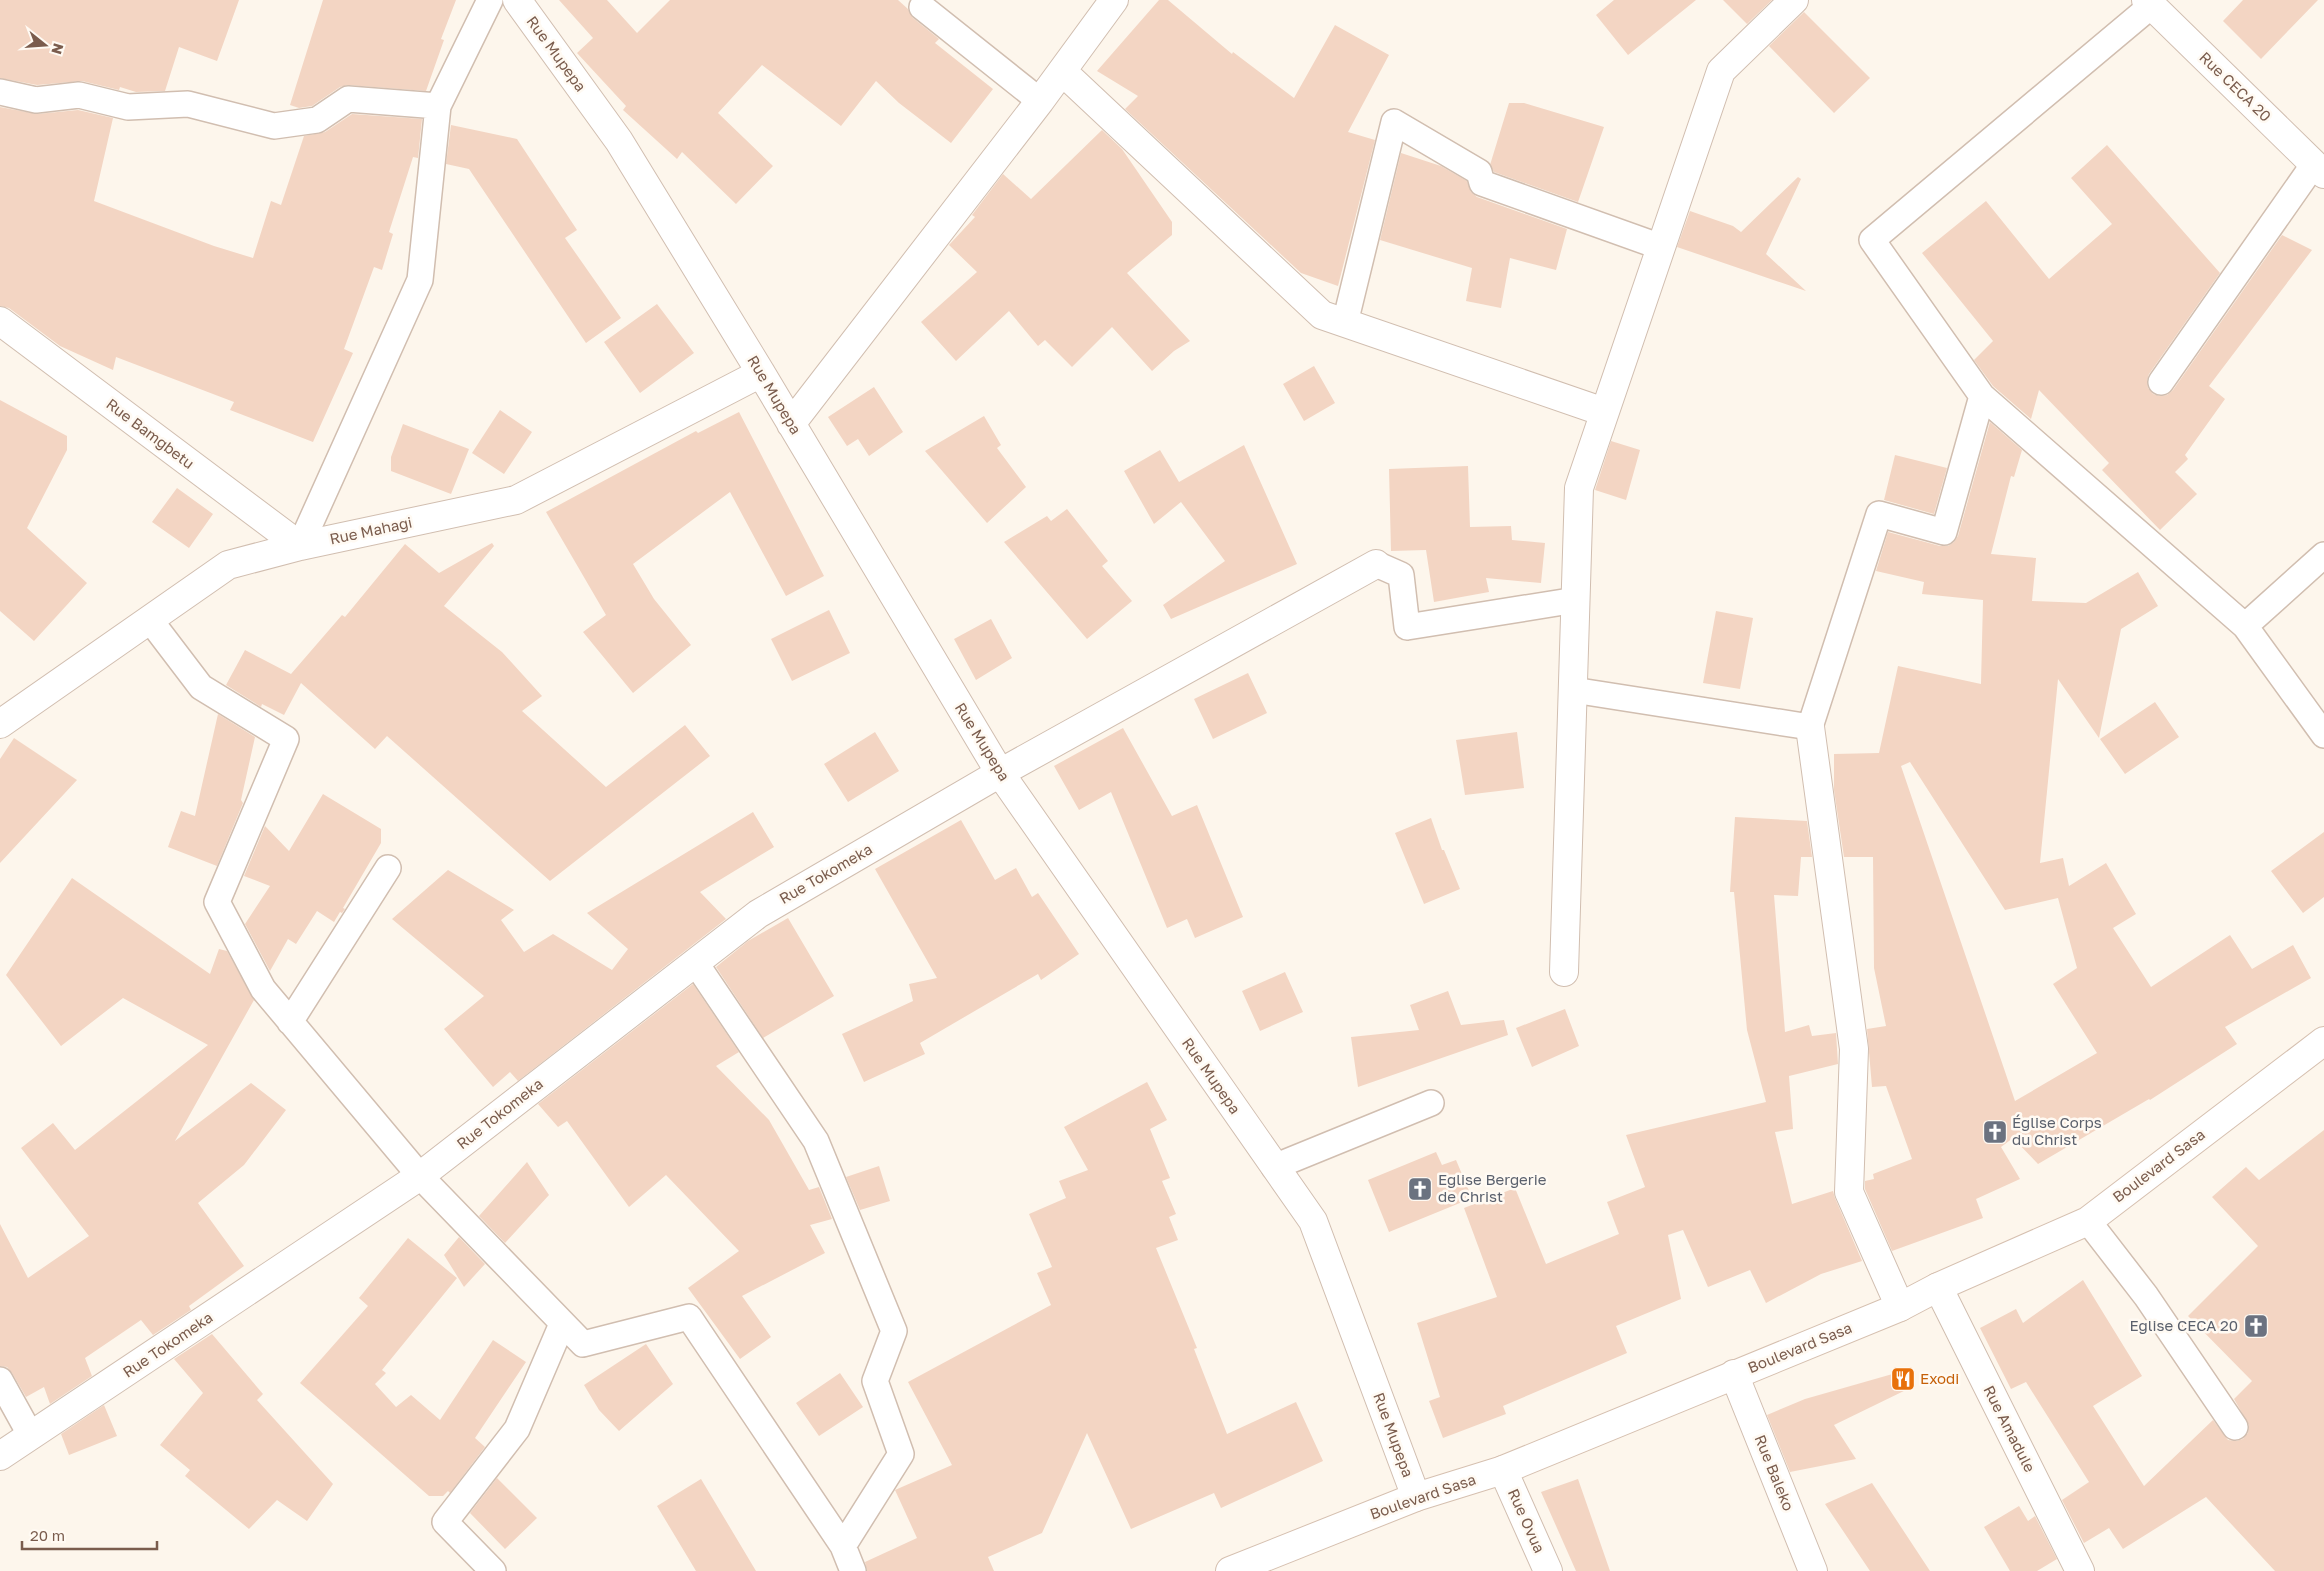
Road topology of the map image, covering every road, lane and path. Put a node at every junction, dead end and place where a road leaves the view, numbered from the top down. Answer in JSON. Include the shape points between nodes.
{"nodes":[{"id":1,"x":490,"y":0,"type":"edge"},
{"id":2,"x":518,"y":0,"type":"edge"},
{"id":3,"x":1114,"y":0,"type":"edge"},
{"id":4,"x":1794,"y":0,"type":"edge"},
{"id":5,"x":2149,"y":3,"type":"edge"},
{"id":6,"x":922,"y":7,"type":"dead end"},
{"id":7,"x":1062,"y":72,"type":"junction"},
{"id":8,"x":0,"y":92,"type":"edge"},
{"id":9,"x":1040,"y":101,"type":"junction"},
{"id":10,"x":438,"y":106,"type":"junction"},
{"id":11,"x":2319,"y":169,"type":"edge"},
{"id":12,"x":1661,"y":247,"type":"junction"},
{"id":13,"x":0,"y":321,"type":"edge"},
{"id":14,"x":1345,"y":323,"type":"junction"},
{"id":15,"x":761,"y":373,"type":"junction"},
{"id":16,"x":2161,"y":382,"type":"dead end"},
{"id":17,"x":1982,"y":396,"type":"junction"},
{"id":18,"x":1604,"y":412,"type":"junction"},
{"id":19,"x":792,"y":424,"type":"junction"},
{"id":20,"x":300,"y":546,"type":"junction"},
{"id":21,"x":2324,"y":555,"type":"edge"},
{"id":22,"x":1376,"y":564,"type":"joint"},
{"id":23,"x":1576,"y":600,"type":"junction"},
{"id":24,"x":150,"y":620,"type":"junction"},
{"id":25,"x":2245,"y":626,"type":"junction"},
{"id":26,"x":1573,"y":690,"type":"junction"},
{"id":27,"x":0,"y":724,"type":"edge"},
{"id":28,"x":1810,"y":727,"type":"junction"},
{"id":29,"x":2324,"y":735,"type":"edge"},
{"id":30,"x":1000,"y":773,"type":"junction"},
{"id":31,"x":388,"y":868,"type":"dead end"},
{"id":32,"x":696,"y":962,"type":"junction"},
{"id":33,"x":1564,"y":972,"type":"dead end"},
{"id":34,"x":290,"y":1022,"type":"junction"},
{"id":35,"x":2324,"y":1041,"type":"edge"},
{"id":36,"x":1431,"y":1103,"type":"dead end"},
{"id":37,"x":1274,"y":1166,"type":"junction"},
{"id":38,"x":420,"y":1176,"type":"junction"},
{"id":39,"x":2088,"y":1221,"type":"junction"},
{"id":40,"x":1938,"y":1287,"type":"junction"},
{"id":41,"x":1900,"y":1307,"type":"junction"},
{"id":42,"x":562,"y":1324,"type":"junction"},
{"id":43,"x":1734,"y":1374,"type":"junction"},
{"id":44,"x":0,"y":1380,"type":"edge"},
{"id":45,"x":2235,"y":1427,"type":"dead end"},
{"id":46,"x":32,"y":1436,"type":"junction"},
{"id":47,"x":0,"y":1456,"type":"edge"},
{"id":48,"x":1503,"y":1470,"type":"junction"},
{"id":49,"x":1416,"y":1497,"type":"junction"},
{"id":50,"x":843,"y":1546,"type":"junction"},
{"id":51,"x":493,"y":1571,"type":"edge"},
{"id":52,"x":853,"y":1571,"type":"edge"},
{"id":53,"x":1230,"y":1571,"type":"edge"},
{"id":54,"x":1548,"y":1571,"type":"edge"},
{"id":55,"x":1813,"y":1571,"type":"edge"},
{"id":56,"x":2080,"y":1571,"type":"edge"}],
"edges":[{"from":1,"to":10,"type":"lane"},
{"from":2,"to":15,"type":"street","name":"Rue Mupepa","via":[[619,141]]},
{"from":3,"to":7,"type":"street"},
{"from":4,"to":12,"type":"street","via":[[1721,71]]},
{"from":5,"to":11,"type":"street","name":"Rue CECA 20"},
{"from":5,"to":17,"type":"lane","via":[[1872,240]]},
{"from":6,"to":9,"type":"lane"},
{"from":7,"to":9,"type":"street"},
{"from":7,"to":14,"type":"street","via":[[1322,315]]},
{"from":8,"to":10,"type":"lane","via":[[36,100],[78,95],[128,107],[188,104],[274,126],[317,120],[348,100]]},
{"from":9,"to":19,"type":"street"},
{"from":10,"to":20,"type":"lane","via":[[420,280]]},
{"from":11,"to":16,"type":"lane"},
{"from":12,"to":14,"type":"lane","via":[[1482,183],[1479,172],[1394,122]]},
{"from":12,"to":18,"type":"street"},
{"from":13,"to":20,"type":"street","name":"Rue Bamgbetu"},
{"from":14,"to":18,"type":"street"},
{"from":15,"to":19,"type":"street","name":"Rue Mupepa"},
{"from":15,"to":20,"type":"street","name":"Rue Mahagi","via":[[516,500]]},
{"from":17,"to":25,"type":"lane"},
{"from":17,"to":28,"type":"lane","via":[[1944,532],[1878,514]]},
{"from":18,"to":23,"type":"street","via":[[1579,488]]},
{"from":19,"to":30,"type":"street","name":"Rue Mupepa"},
{"from":20,"to":24,"type":"street","name":"Rue Mahagi","via":[[228,565]]},
{"from":21,"to":25,"type":"lane"},
{"from":22,"to":23,"type":"lane","via":[[1401,575],[1407,627]]},
{"from":22,"to":30,"type":"street","name":"Rue Tokomeka"},
{"from":23,"to":26,"type":"street"},
{"from":24,"to":27,"type":"street","name":"Rue Mahagi"},
{"from":24,"to":34,"type":"lane","via":[[201,688],[286,739],[217,902],[263,990]]},
{"from":25,"to":29,"type":"lane"},
{"from":26,"to":28,"type":"lane"},
{"from":26,"to":33,"type":"street"},
{"from":28,"to":41,"type":"street","via":[[1854,1049],[1849,1192]]},
{"from":30,"to":32,"type":"street","name":"Rue Tokomeka","via":[[758,914]]},
{"from":30,"to":37,"type":"street","name":"Rue Mupepa"},
{"from":31,"to":34,"type":"lane"},
{"from":32,"to":38,"type":"street","name":"Rue Tokomeka"},
{"from":32,"to":50,"type":"lane","via":[[816,1142],[894,1331],[875,1381],[901,1454]]},
{"from":34,"to":38,"type":"lane"},
{"from":35,"to":39,"type":"street","name":"Boulevard Sasa"},
{"from":36,"to":37,"type":"lane"},
{"from":37,"to":49,"type":"street","name":"Rue Mupepa","via":[[1313,1222]]},
{"from":38,"to":42,"type":"lane"},
{"from":38,"to":46,"type":"street","name":"Rue Tokomeka"},
{"from":39,"to":40,"type":"street","name":"Boulevard Sasa"},
{"from":39,"to":45,"type":"lane","via":[[2146,1296]]},
{"from":40,"to":41,"type":"street","name":"Boulevard Sasa"},
{"from":40,"to":56,"type":"street","name":"Rue Amadule"},
{"from":41,"to":43,"type":"street","name":"Boulevard Sasa"},
{"from":42,"to":50,"type":"lane","via":[[583,1344],[689,1317]]},
{"from":42,"to":51,"type":"lane","via":[[517,1429],[445,1522]]},
{"from":43,"to":48,"type":"street","name":"Boulevard Sasa"},
{"from":43,"to":55,"type":"street","name":"Rue Baleko"},
{"from":44,"to":46,"type":"lane"},
{"from":46,"to":47,"type":"street","name":"Rue Tokomeka"},
{"from":48,"to":49,"type":"street","name":"Boulevard Sasa"},
{"from":48,"to":54,"type":"street","name":"Rue Ovua"},
{"from":49,"to":53,"type":"street","name":"Boulevard Sasa"},
{"from":50,"to":52,"type":"lane"}]}
